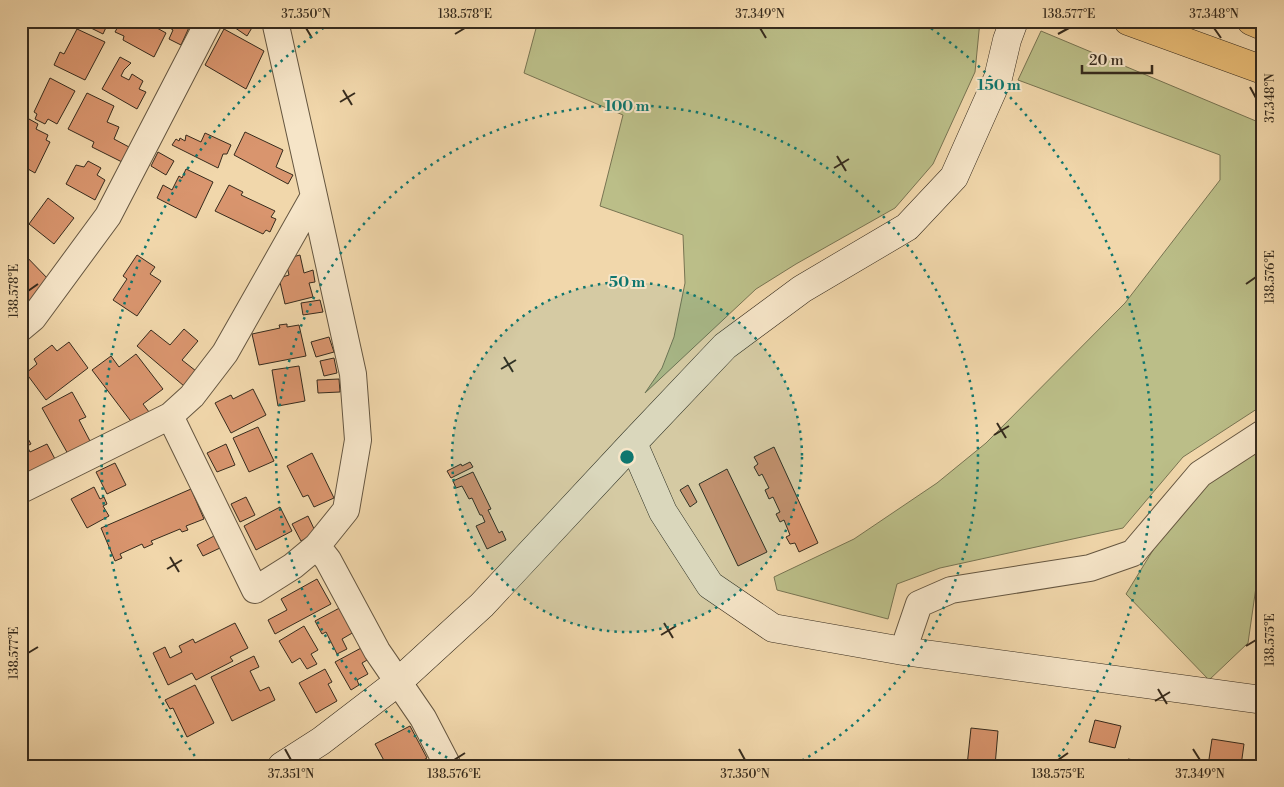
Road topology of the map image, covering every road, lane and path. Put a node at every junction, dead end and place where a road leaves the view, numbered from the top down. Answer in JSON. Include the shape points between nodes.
{"nodes":[{"id":1,"x":209,"y":21,"type":"edge"},
{"id":2,"x":274,"y":21,"type":"edge"},
{"id":3,"x":1128,"y":21,"type":"edge"},
{"id":4,"x":1251,"y":21,"type":"edge"},
{"id":5,"x":1263,"y":26,"type":"edge"},
{"id":6,"x":1011,"y":31,"type":"edge"},
{"id":7,"x":1263,"y":70,"type":"edge"},
{"id":8,"x":314,"y":196,"type":"junction"},
{"id":9,"x":21,"y":328,"type":"edge"},
{"id":10,"x":170,"y":416,"type":"junction"},
{"id":11,"x":1263,"y":433,"type":"edge"},
{"id":12,"x":633,"y":443,"type":"junction"},
{"id":13,"x":21,"y":490,"type":"edge"},
{"id":14,"x":317,"y":546,"type":"junction"},
{"id":15,"x":903,"y":651,"type":"junction"},
{"id":16,"x":398,"y":682,"type":"junction"},
{"id":17,"x":1263,"y":700,"type":"edge"},
{"id":18,"x":282,"y":766,"type":"edge"},
{"id":19,"x":448,"y":766,"type":"edge"}],
"edges":[{"from":1,"to":9,"type":"street","via":[[108,216],[33,318]]},
{"from":2,"to":8,"type":"street"},
{"from":3,"to":7,"type":"highway"},
{"from":4,"to":5,"type":"highway"},
{"from":6,"to":12,"type":"street","via":[[998,78],[954,177],[907,227],[802,289],[725,346]]},
{"from":8,"to":10,"type":"street","via":[[225,353],[192,396]]},
{"from":8,"to":14,"type":"street","via":[[353,374],[358,440],[346,510]]},
{"from":10,"to":13,"type":"street"},
{"from":10,"to":14,"type":"street","via":[[255,590]]},
{"from":11,"to":15,"type":"street","via":[[1200,474],[1133,553],[1090,568],[951,590],[919,604]]},
{"from":12,"to":15,"type":"street","via":[[663,512],[710,585],[773,628]]},
{"from":12,"to":16,"type":"street","via":[[482,605]]},
{"from":14,"to":16,"type":"street","via":[[328,560],[376,651]]},
{"from":15,"to":17,"type":"street"},
{"from":16,"to":18,"type":"street","via":[[321,741]]},
{"from":16,"to":19,"type":"street","via":[[423,718]]}]}
